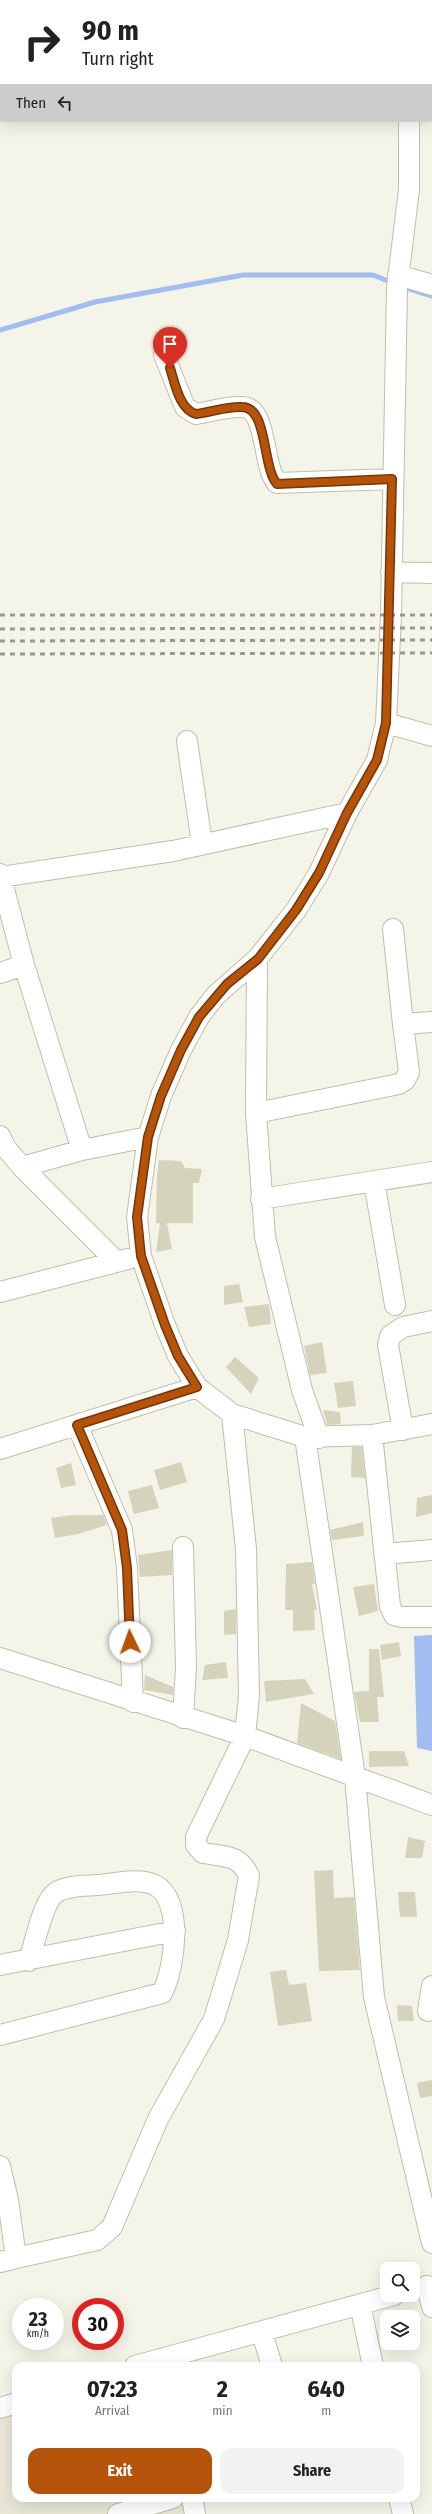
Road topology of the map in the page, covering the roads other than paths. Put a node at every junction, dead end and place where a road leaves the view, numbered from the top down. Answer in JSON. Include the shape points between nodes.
{"nodes":[{"id":1,"x":409,"y":122,"type":"edge"},
{"id":2,"x":398,"y":281,"type":"junction"},
{"id":3,"x":432,"y":285,"type":"edge"},
{"id":4,"x":164,"y":355,"type":"dead end"},
{"id":5,"x":392,"y":479,"type":"junction"},
{"id":6,"x":391,"y":572,"type":"junction"},
{"id":7,"x":432,"y":573,"type":"edge"},
{"id":8,"x":386,"y":723,"type":"junction"},
{"id":9,"x":432,"y":736,"type":"edge"},
{"id":10,"x":187,"y":741,"type":"dead end"},
{"id":11,"x":347,"y":813,"type":"junction"},
{"id":12,"x":202,"y":844,"type":"junction"},
{"id":13,"x":0,"y":876,"type":"edge"},
{"id":14,"x":393,"y":929,"type":"dead end"},
{"id":15,"x":258,"y":959,"type":"junction"},
{"id":16,"x":24,"y":965,"type":"junction"},
{"id":17,"x":0,"y":973,"type":"edge"},
{"id":18,"x":432,"y":1022,"type":"edge"},
{"id":19,"x":403,"y":1024,"type":"junction"},
{"id":20,"x":256,"y":1113,"type":"junction"},
{"id":21,"x":0,"y":1136,"type":"edge"},
{"id":22,"x":148,"y":1137,"type":"junction"},
{"id":23,"x":82,"y":1150,"type":"junction"},
{"id":24,"x":22,"y":1167,"type":"junction"},
{"id":25,"x":432,"y":1172,"type":"edge"},
{"id":26,"x":374,"y":1181,"type":"junction"},
{"id":27,"x":261,"y":1199,"type":"junction"},
{"id":28,"x":141,"y":1256,"type":"junction"},
{"id":29,"x":117,"y":1262,"type":"junction"},
{"id":30,"x":0,"y":1292,"type":"edge"},
{"id":31,"x":395,"y":1305,"type":"dead end"},
{"id":32,"x":432,"y":1321,"type":"edge"},
{"id":33,"x":197,"y":1387,"type":"junction"},
{"id":34,"x":232,"y":1414,"type":"junction"},
{"id":35,"x":432,"y":1424,"type":"edge"},
{"id":36,"x":77,"y":1425,"type":"junction"},
{"id":37,"x":403,"y":1430,"type":"junction"},
{"id":38,"x":372,"y":1435,"type":"junction"},
{"id":39,"x":312,"y":1438,"type":"junction"},
{"id":40,"x":0,"y":1449,"type":"edge"},
{"id":41,"x":182,"y":1547,"type":"dead end"},
{"id":42,"x":432,"y":1550,"type":"edge"},
{"id":43,"x":384,"y":1554,"type":"junction"},
{"id":44,"x":432,"y":1617,"type":"edge"},
{"id":45,"x":0,"y":1658,"type":"edge"},
{"id":46,"x":133,"y":1702,"type":"junction"},
{"id":47,"x":183,"y":1718,"type":"junction"},
{"id":48,"x":245,"y":1736,"type":"junction"},
{"id":49,"x":355,"y":1777,"type":"junction"},
{"id":50,"x":432,"y":1805,"type":"edge"},
{"id":51,"x":175,"y":1931,"type":"junction"},
{"id":52,"x":29,"y":1961,"type":"junction"},
{"id":53,"x":0,"y":1965,"type":"edge"},
{"id":54,"x":432,"y":1986,"type":"edge"},
{"id":55,"x":428,"y":2011,"type":"dead end"},
{"id":56,"x":0,"y":2035,"type":"edge"},
{"id":57,"x":0,"y":2166,"type":"edge"},
{"id":58,"x":4,"y":2201,"type":"edge"},
{"id":59,"x":432,"y":2243,"type":"edge"},
{"id":60,"x":8,"y":2260,"type":"edge"},
{"id":61,"x":424,"y":2287,"type":"edge"},
{"id":62,"x":380,"y":2299,"type":"edge"},
{"id":63,"x":360,"y":2304,"type":"junction"},
{"id":64,"x":432,"y":2307,"type":"edge"},
{"id":65,"x":262,"y":2333,"type":"junction"},
{"id":66,"x":168,"y":2361,"type":"edge"},
{"id":67,"x":271,"y":2362,"type":"edge"},
{"id":68,"x":371,"y":2362,"type":"edge"},
{"id":69,"x":12,"y":2404,"type":"edge"},
{"id":70,"x":0,"y":2408,"type":"edge"},
{"id":71,"x":159,"y":2502,"type":"edge"},
{"id":72,"x":193,"y":2502,"type":"edge"},
{"id":73,"x":400,"y":2502,"type":"edge"},
{"id":74,"x":118,"y":2514,"type":"edge"},
{"id":75,"x":195,"y":2514,"type":"edge"},
{"id":76,"x":403,"y":2514,"type":"edge"}],
"edges":[{"from":1,"to":2,"type":"street","via":[[409,190]]},
{"from":2,"to":3,"type":"street"},
{"from":2,"to":5,"type":"street"},
{"from":4,"to":5,"type":"street","via":[[185,407],[190,412],[196,414],[243,406],[254,412],[260,421],[270,472],[277,484]]},
{"from":5,"to":6,"type":"street"},
{"from":6,"to":7,"type":"street"},
{"from":6,"to":8,"type":"street"},
{"from":8,"to":9,"type":"street"},
{"from":8,"to":11,"type":"street","via":[[377,760]]},
{"from":10,"to":12,"type":"street"},
{"from":11,"to":12,"type":"street"},
{"from":11,"to":15,"type":"street","via":[[319,873],[296,910]]},
{"from":12,"to":13,"type":"street","via":[[142,856]]},
{"from":13,"to":16,"type":"street"},
{"from":14,"to":19,"type":"street"},
{"from":15,"to":20,"type":"street"},
{"from":15,"to":22,"type":"street","via":[[227,984],[199,1017],[161,1096]]},
{"from":16,"to":17,"type":"street"},
{"from":16,"to":23,"type":"street"},
{"from":18,"to":19,"type":"street"},
{"from":19,"to":20,"type":"street","via":[[409,1072],[405,1080],[399,1084]]},
{"from":20,"to":27,"type":"street"},
{"from":21,"to":24,"type":"street","via":[[5,1147]]},
{"from":22,"to":23,"type":"street"},
{"from":22,"to":28,"type":"street","via":[[137,1217]]},
{"from":23,"to":24,"type":"street"},
{"from":24,"to":29,"type":"street"},
{"from":25,"to":26,"type":"street"},
{"from":26,"to":27,"type":"street"},
{"from":26,"to":31,"type":"street"},
{"from":27,"to":39,"type":"street","via":[[265,1237]]},
{"from":28,"to":29,"type":"street"},
{"from":28,"to":33,"type":"street","via":[[178,1356]]},
{"from":29,"to":30,"type":"street"},
{"from":32,"to":37,"type":"street","via":[[403,1327],[390,1336],[388,1345]]},
{"from":33,"to":34,"type":"street"},
{"from":33,"to":36,"type":"street"},
{"from":34,"to":39,"type":"street"},
{"from":34,"to":48,"type":"street","via":[[246,1549],[249,1695]]},
{"from":35,"to":37,"type":"street"},
{"from":36,"to":40,"type":"street"},
{"from":36,"to":46,"type":"street","via":[[122,1530],[127,1568]]},
{"from":37,"to":38,"type":"street"},
{"from":38,"to":39,"type":"street"},
{"from":38,"to":43,"type":"street"},
{"from":39,"to":49,"type":"street"},
{"from":41,"to":47,"type":"street","via":[[186,1667]]},
{"from":42,"to":43,"type":"street"},
{"from":43,"to":44,"type":"street","via":[[390,1606],[394,1615]]},
{"from":45,"to":46,"type":"street"},
{"from":46,"to":47,"type":"street"},
{"from":47,"to":48,"type":"street"},
{"from":48,"to":49,"type":"street"},
{"from":48,"to":60,"type":"street","via":[[196,1838],[199,1851],[236,1859],[244,1865],[249,1876],[238,1940],[214,2019],[158,2119],[112,2227],[97,2240]]},
{"from":49,"to":50,"type":"street"},
{"from":49,"to":59,"type":"street","via":[[374,1997]]},
{"from":51,"to":52,"type":"street"},
{"from":51,"to":52,"type":"street","via":[[169,1900],[154,1885],[139,1882],[76,1886],[53,1895],[46,1908]]},
{"from":51,"to":56,"type":"street","via":[[170,1973],[162,1993]]},
{"from":52,"to":53,"type":"street"},
{"from":54,"to":55,"type":"street"},
{"from":57,"to":58,"type":"street"},
{"from":58,"to":60,"type":"street"},
{"from":61,"to":64,"type":"street"},
{"from":62,"to":63,"type":"street"},
{"from":63,"to":65,"type":"street"},
{"from":63,"to":68,"type":"street"},
{"from":65,"to":66,"type":"street"},
{"from":65,"to":67,"type":"street"},
{"from":69,"to":70,"type":"street"},
{"from":71,"to":74,"type":"street"},
{"from":72,"to":75,"type":"street"},
{"from":73,"to":76,"type":"street"}]}
